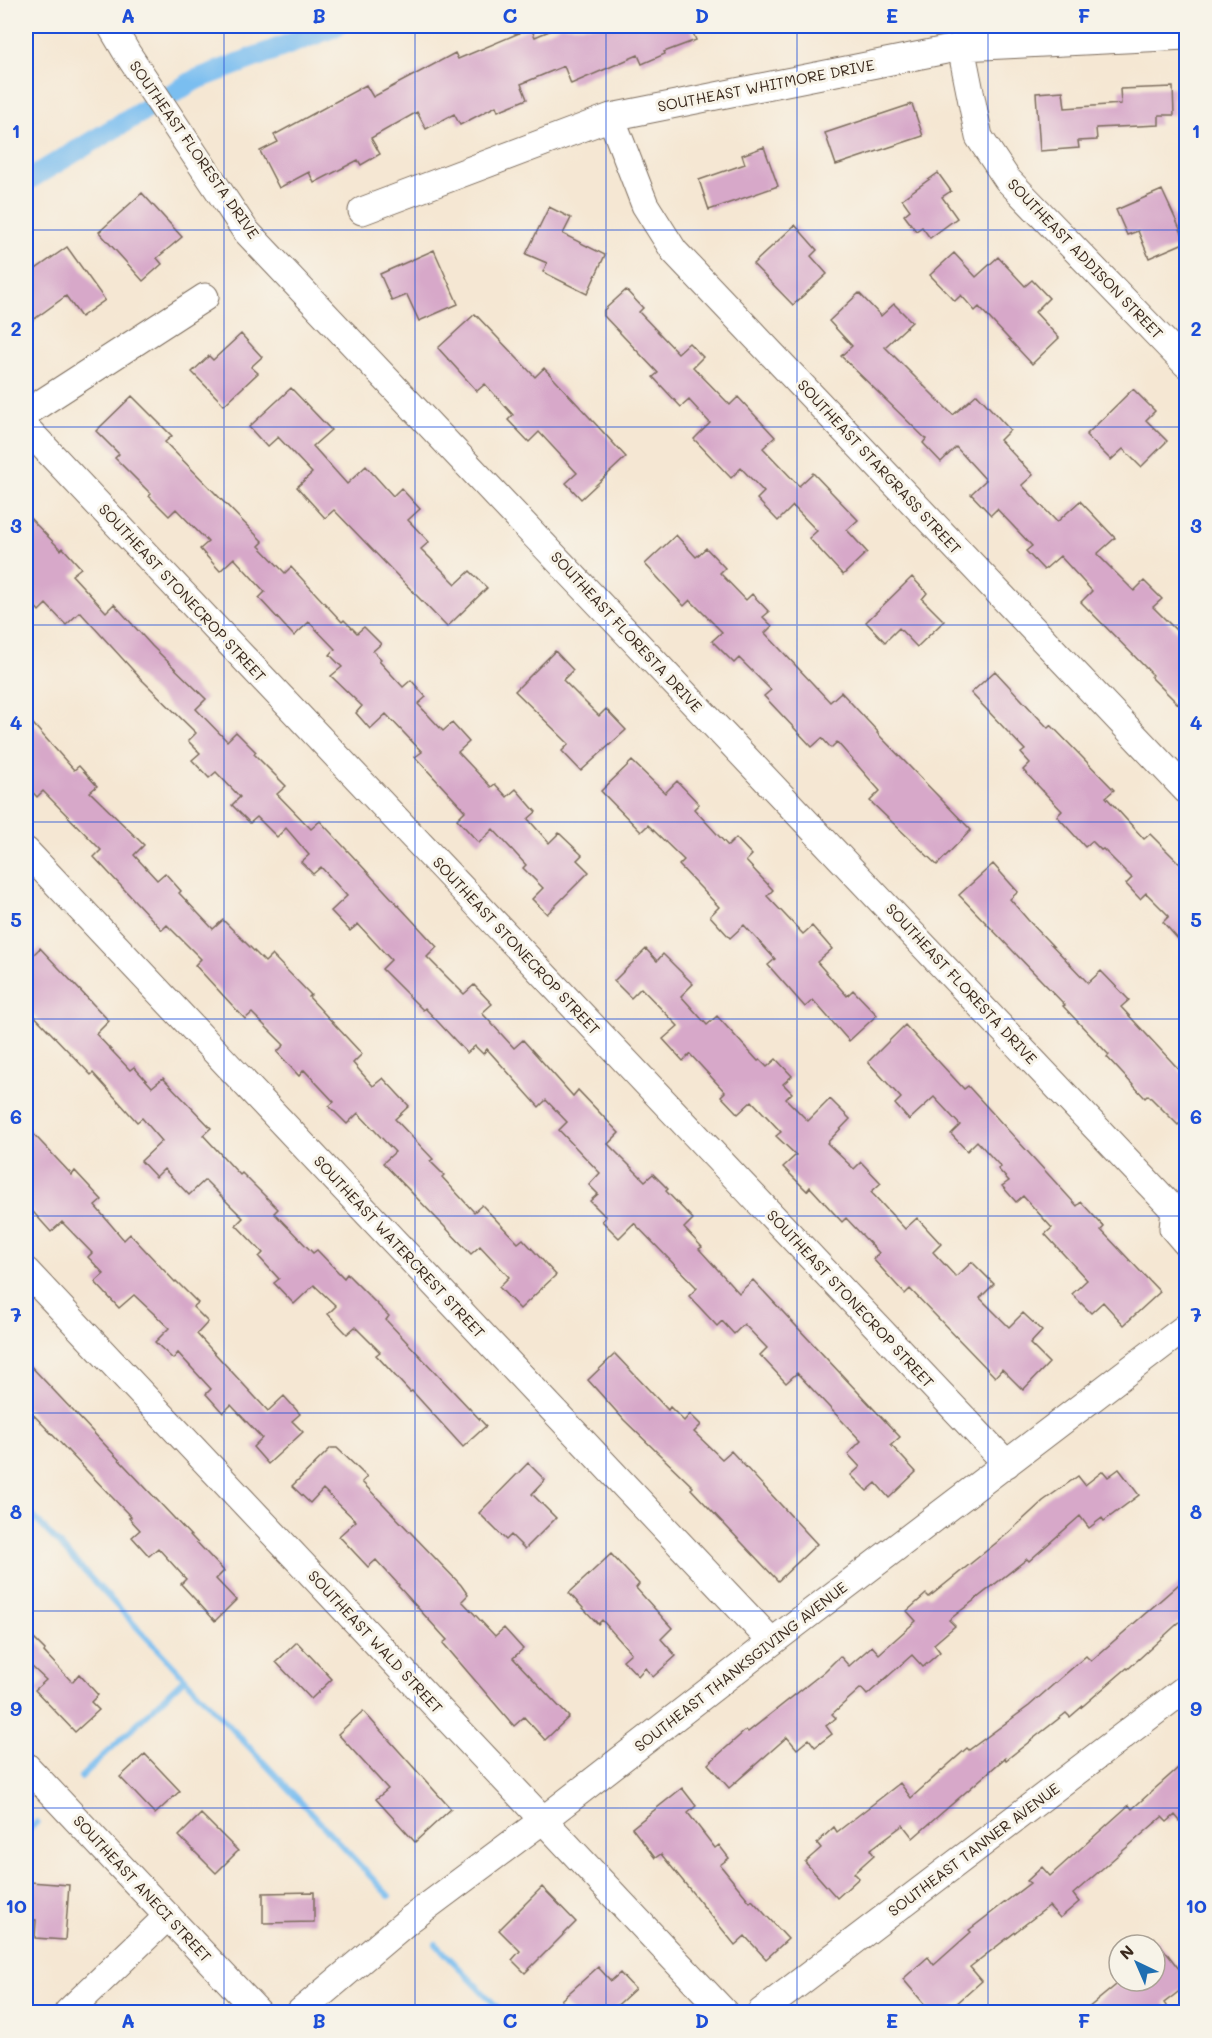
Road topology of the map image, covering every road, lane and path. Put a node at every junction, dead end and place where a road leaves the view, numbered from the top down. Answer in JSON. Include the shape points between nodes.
{"nodes":[{"id":1,"x":111,"y":26,"type":"edge"},
{"id":2,"x":1186,"y":36,"type":"edge"},
{"id":3,"x":962,"y":47,"type":"junction"},
{"id":4,"x":611,"y":117,"type":"junction"},
{"id":5,"x":362,"y":211,"type":"dead end"},
{"id":6,"x":206,"y":297,"type":"dead end"},
{"id":7,"x":1186,"y":364,"type":"edge"},
{"id":8,"x":26,"y":413,"type":"edge"},
{"id":9,"x":26,"y":428,"type":"edge"},
{"id":10,"x":1186,"y":790,"type":"edge"},
{"id":11,"x":26,"y":851,"type":"edge"},
{"id":12,"x":1181,"y":1210,"type":"edge"},
{"id":13,"x":1186,"y":1243,"type":"edge"},
{"id":14,"x":26,"y":1271,"type":"edge"},
{"id":15,"x":1186,"y":1327,"type":"edge"},
{"id":16,"x":1007,"y":1464,"type":"junction"},
{"id":17,"x":772,"y":1642,"type":"junction"},
{"id":18,"x":1186,"y":1688,"type":"edge"},
{"id":19,"x":26,"y":1766,"type":"edge"},
{"id":20,"x":543,"y":1820,"type":"junction"},
{"id":21,"x":168,"y":1916,"type":"junction"},
{"id":22,"x":68,"y":2013,"type":"edge"},
{"id":23,"x":258,"y":2013,"type":"edge"},
{"id":24,"x":300,"y":2013,"type":"edge"},
{"id":25,"x":724,"y":2013,"type":"edge"},
{"id":26,"x":761,"y":2013,"type":"edge"}],
"edges":[{"from":1,"to":12,"type":"street","name":"SOUTHEAST FLORESTA DRIVE","via":[[246,230]]},
{"from":2,"to":3,"type":"street","name":"SOUTHEAST WHITMORE DRIVE"},
{"from":3,"to":4,"type":"street","name":"SOUTHEAST WHITMORE DRIVE"},
{"from":3,"to":7,"type":"street","name":"SOUTHEAST ADDISON STREET","via":[[979,137],[1007,179]]},
{"from":4,"to":5,"type":"street","name":"SOUTHEAST WHITMORE DRIVE"},
{"from":4,"to":10,"type":"street","name":"SOUTHEAST STARGRASS STREET","via":[[645,206],[674,251]]},
{"from":6,"to":8,"type":"street"},
{"from":9,"to":16,"type":"street","name":"SOUTHEAST STONECROP STREET"},
{"from":11,"to":17,"type":"street","name":"SOUTHEAST WATERCREST STREET"},
{"from":12,"to":13,"type":"street","name":"SOUTHEAST FLORESTA DRIVE","via":[[1173,1228]]},
{"from":14,"to":20,"type":"street","name":"SOUTHEAST WALD STREET"},
{"from":15,"to":16,"type":"street","name":"SOUTHEAST THANKSGIVING AVENUE"},
{"from":16,"to":17,"type":"street","name":"SOUTHEAST THANKSGIVING AVENUE"},
{"from":17,"to":20,"type":"street","name":"SOUTHEAST THANKSGIVING AVENUE"},
{"from":18,"to":26,"type":"street","name":"SOUTHEAST TANNER AVENUE"},
{"from":19,"to":21,"type":"street","name":"SOUTHEAST ANECI STREET"},
{"from":20,"to":24,"type":"street","name":"SOUTHEAST THANKSGIVING AVENUE","via":[[409,1920]]},
{"from":20,"to":25,"type":"street","name":"SOUTHEAST WALD STREET"},
{"from":21,"to":22,"type":"street"},
{"from":21,"to":23,"type":"street","name":"SOUTHEAST ANECI STREET"}]}
